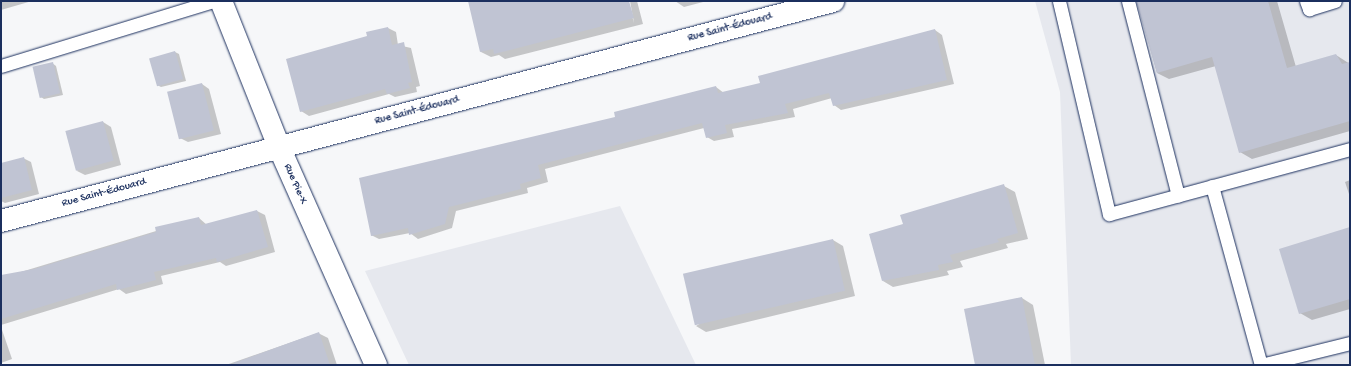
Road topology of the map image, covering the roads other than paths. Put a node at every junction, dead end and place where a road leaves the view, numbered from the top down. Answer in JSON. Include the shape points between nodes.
{"nodes":[{"id":1,"x":214,"y":1,"type":"edge"},
{"id":2,"x":221,"y":1,"type":"edge"},
{"id":3,"x":833,"y":1,"type":"edge"},
{"id":4,"x":1059,"y":1,"type":"edge"},
{"id":5,"x":1128,"y":1,"type":"edge"},
{"id":6,"x":1306,"y":1,"type":"edge"},
{"id":7,"x":1335,"y":1,"type":"edge"},
{"id":8,"x":1,"y":66,"type":"edge"},
{"id":9,"x":279,"y":147,"type":"junction"},
{"id":10,"x":1350,"y":149,"type":"edge"},
{"id":11,"x":1212,"y":186,"type":"junction"},
{"id":12,"x":1178,"y":196,"type":"junction"},
{"id":13,"x":1,"y":221,"type":"edge"},
{"id":14,"x":1350,"y":343,"type":"edge"},
{"id":15,"x":376,"y":365,"type":"edge"},
{"id":16,"x":1261,"y":365,"type":"edge"}],
"edges":[{"from":1,"to":8,"type":"lane"},
{"from":2,"to":9,"type":"street","name":"Rue Pie-X"},
{"from":3,"to":9,"type":"street","name":"Rue Saint-Édouard"},
{"from":4,"to":12,"type":"lane","via":[[1108,214]]},
{"from":5,"to":12,"type":"lane"},
{"from":6,"to":7,"type":"lane","via":[[1309,9]]},
{"from":9,"to":13,"type":"street","name":"Rue Saint-Édouard"},
{"from":9,"to":15,"type":"street","name":"Rue Pie-X"},
{"from":10,"to":11,"type":"lane"},
{"from":11,"to":12,"type":"lane"},
{"from":11,"to":16,"type":"lane"},
{"from":14,"to":16,"type":"lane"}]}
